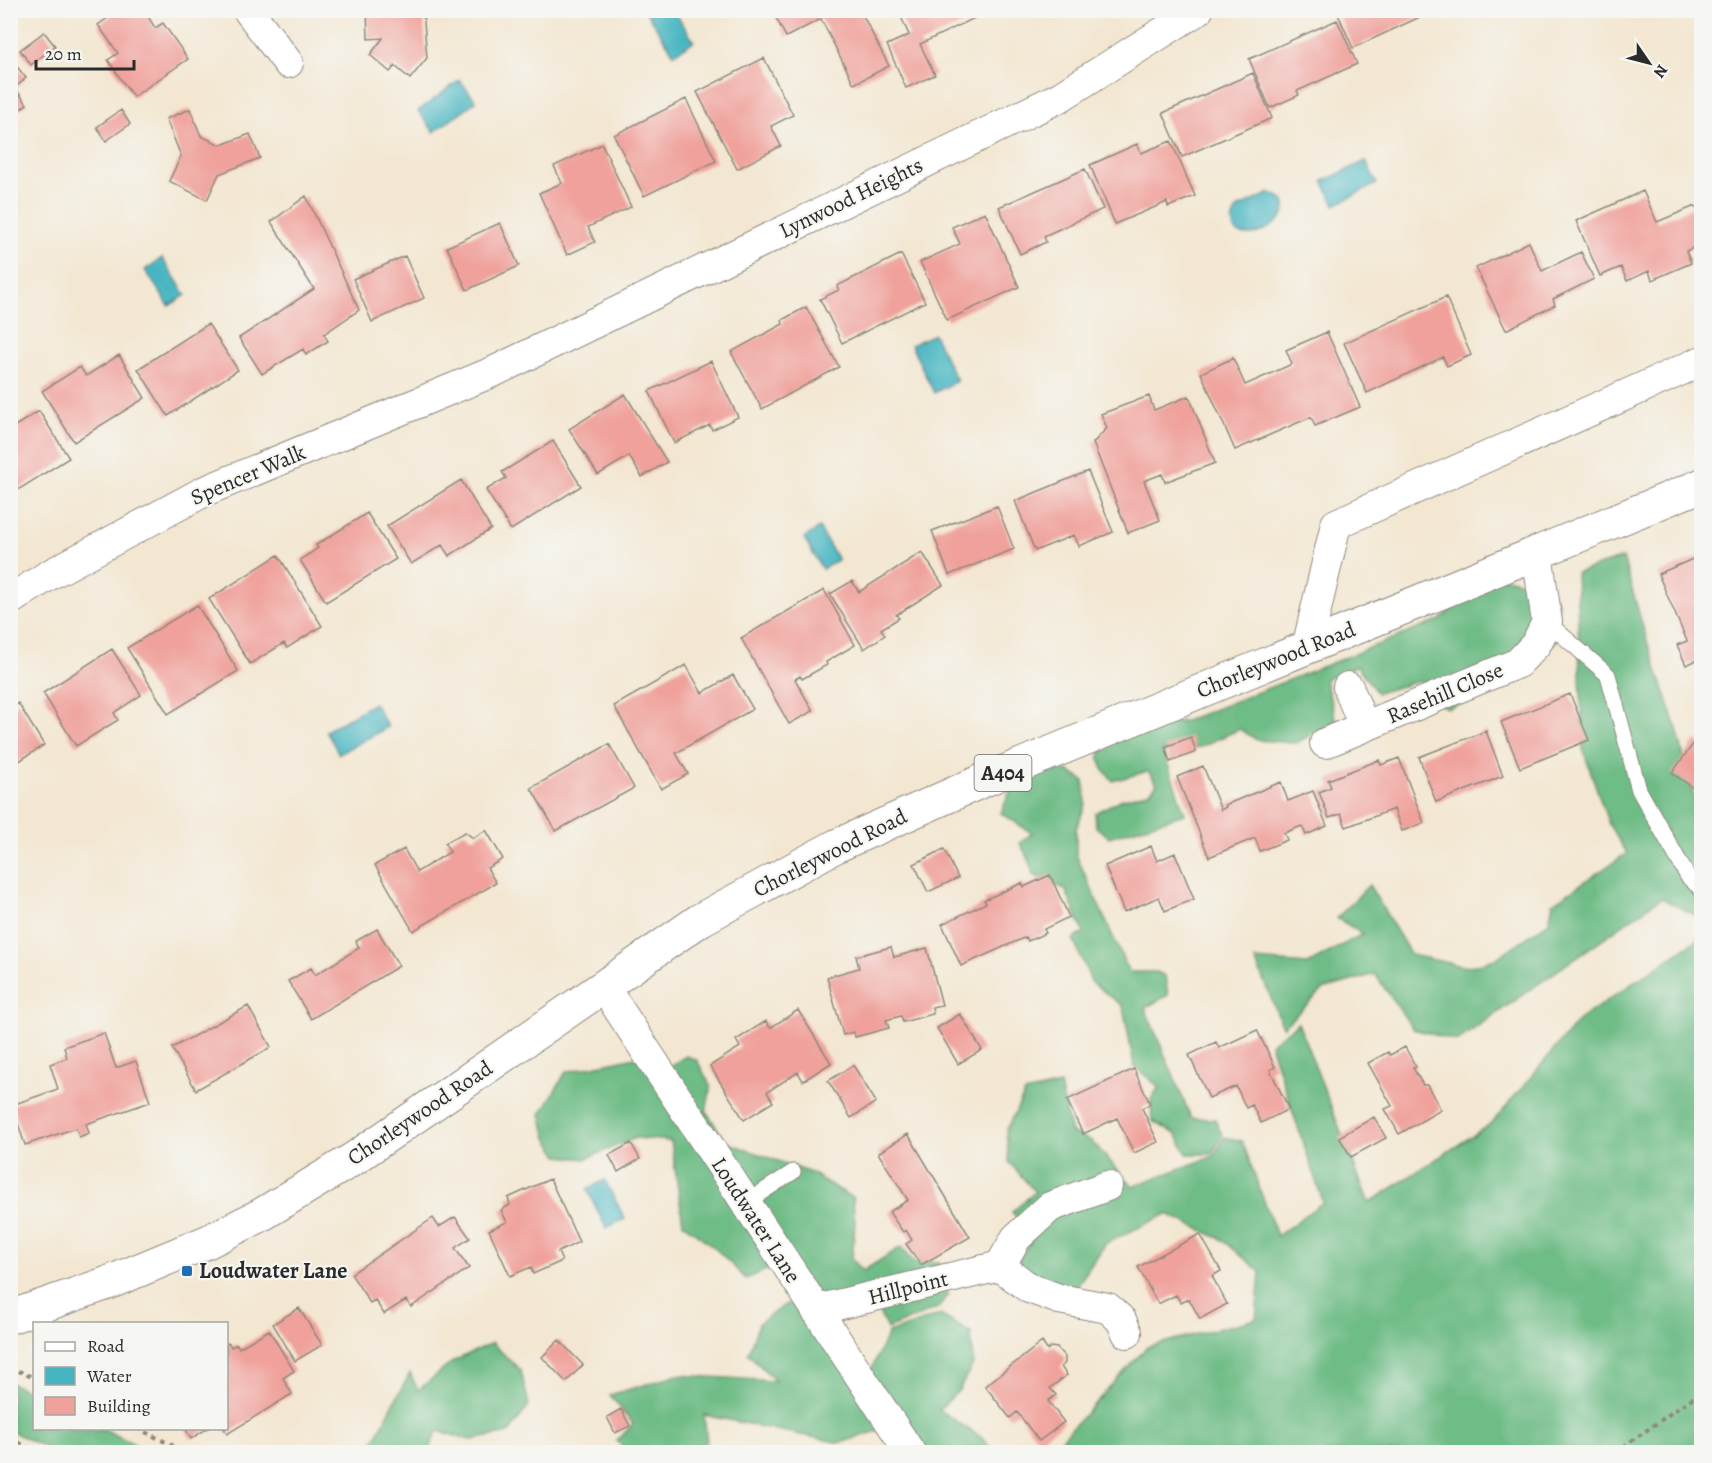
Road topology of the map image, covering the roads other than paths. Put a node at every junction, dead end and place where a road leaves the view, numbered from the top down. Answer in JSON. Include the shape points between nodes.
{"nodes":[{"id":1,"x":248,"y":10,"type":"edge"},
{"id":2,"x":1198,"y":10,"type":"edge"},
{"id":3,"x":288,"y":63,"type":"dead end"},
{"id":4,"x":1701,"y":361,"type":"edge"},
{"id":5,"x":495,"y":371,"type":"joint"},
{"id":6,"x":1701,"y":485,"type":"edge"},
{"id":7,"x":1537,"y":553,"type":"junction"},
{"id":8,"x":10,"y":600,"type":"edge"},
{"id":9,"x":1547,"y":622,"type":"junction"},
{"id":10,"x":1307,"y":648,"type":"junction"},
{"id":11,"x":1348,"y":687,"type":"dead end"},
{"id":12,"x":1364,"y":726,"type":"junction"},
{"id":13,"x":1325,"y":743,"type":"dead end"},
{"id":14,"x":1701,"y":890,"type":"edge"},
{"id":15,"x":604,"y":987,"type":"junction"},
{"id":16,"x":793,"y":1172,"type":"dead end"},
{"id":17,"x":1107,"y":1186,"type":"dead end"},
{"id":18,"x":745,"y":1203,"type":"junction"},
{"id":19,"x":1000,"y":1266,"type":"junction"},
{"id":20,"x":816,"y":1310,"type":"junction"},
{"id":21,"x":10,"y":1317,"type":"edge"},
{"id":22,"x":1127,"y":1333,"type":"dead end"},
{"id":23,"x":910,"y":1452,"type":"edge"}],
"edges":[{"from":1,"to":3,"type":"street"},
{"from":2,"to":5,"type":"street","name":"Lynwood Heights","via":[[1059,97]]},
{"from":4,"to":10,"type":"street","via":[[1336,524]]},
{"from":5,"to":8,"type":"street","name":"Spencer Walk","via":[[205,491]]},
{"from":6,"to":7,"type":"main road","name":"Chorleywood Road","number":"A404"},
{"from":7,"to":9,"type":"street"},
{"from":7,"to":10,"type":"main road","name":"Chorleywood Road","number":"A404"},
{"from":9,"to":12,"type":"street","name":"Rasehill Close","via":[[1536,644],[1518,663]]},
{"from":9,"to":14,"type":"lane","via":[[1608,675],[1639,790],[1688,877]]},
{"from":10,"to":15,"type":"main road","name":"Chorleywood Road","number":"A404","via":[[836,846],[700,921]]},
{"from":11,"to":12,"type":"street"},
{"from":12,"to":13,"type":"street","name":"Rasehill Close"},
{"from":15,"to":18,"type":"street","name":"Loudwater Lane"},
{"from":15,"to":21,"type":"main road","name":"Chorleywood Road","number":"A404","via":[[355,1158],[261,1215],[108,1283]]},
{"from":16,"to":18,"type":"lane"},
{"from":17,"to":19,"type":"street","via":[[1050,1207],[1016,1238]]},
{"from":18,"to":20,"type":"street","name":"Loudwater Lane"},
{"from":19,"to":20,"type":"street","name":"Hillpoint"},
{"from":19,"to":22,"type":"street","via":[[1029,1288],[1059,1299],[1108,1308],[1121,1320]]},
{"from":20,"to":23,"type":"street","name":"Loudwater Lane"}]}
